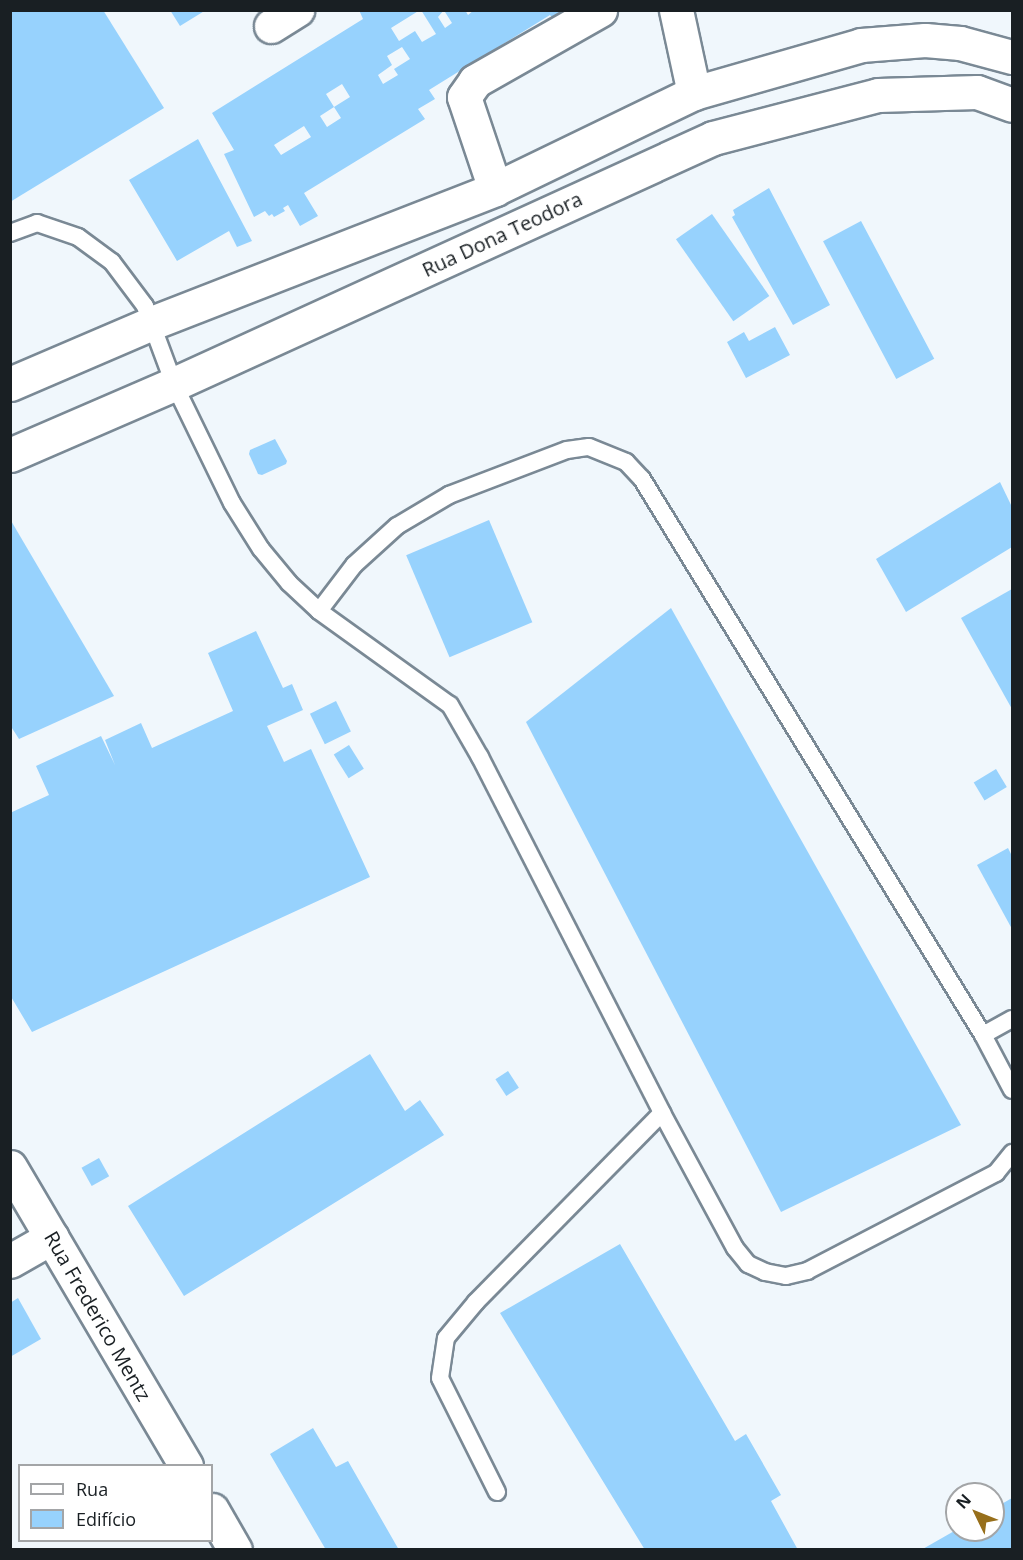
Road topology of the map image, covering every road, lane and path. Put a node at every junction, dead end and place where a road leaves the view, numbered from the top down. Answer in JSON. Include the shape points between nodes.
{"nodes":[{"id":1,"x":600,"y":10,"type":"edge"},
{"id":2,"x":676,"y":10,"type":"edge"},
{"id":3,"x":1012,"y":57,"type":"edge"},
{"id":4,"x":694,"y":93,"type":"junction"},
{"id":5,"x":1012,"y":105,"type":"edge"},
{"id":6,"x":495,"y":189,"type":"junction"},
{"id":7,"x":10,"y":233,"type":"edge"},
{"id":8,"x":152,"y":323,"type":"junction"},
{"id":9,"x":10,"y":384,"type":"edge"},
{"id":10,"x":174,"y":384,"type":"junction"},
{"id":11,"x":10,"y":455,"type":"edge"},
{"id":12,"x":319,"y":611,"type":"junction"},
{"id":13,"x":1012,"y":1018,"type":"edge"},
{"id":14,"x":983,"y":1035,"type":"junction"},
{"id":15,"x":1012,"y":1090,"type":"edge"},
{"id":16,"x":663,"y":1113,"type":"junction"},
{"id":17,"x":1012,"y":1153,"type":"edge"},
{"id":18,"x":10,"y":1167,"type":"edge"},
{"id":19,"x":52,"y":1237,"type":"junction"},
{"id":20,"x":10,"y":1261,"type":"edge"},
{"id":21,"x":185,"y":1464,"type":"edge"},
{"id":22,"x":497,"y":1492,"type":"dead end"},
{"id":23,"x":213,"y":1512,"type":"edge"},
{"id":24,"x":235,"y":1550,"type":"edge"}],
"edges":[{"from":1,"to":6,"type":"main road","via":[[475,81],[464,97]]},
{"from":2,"to":4,"type":"main road"},
{"from":3,"to":4,"type":"main road","via":[[960,43],[925,40],[861,45]]},
{"from":4,"to":6,"type":"main road"},
{"from":5,"to":10,"type":"main road","name":"Rua Dona Teodora","via":[[977,92],[878,95],[712,138]]},
{"from":6,"to":8,"type":"main road"},
{"from":7,"to":8,"type":"lane","via":[[38,223],[78,237],[112,262],[145,306]]},
{"from":8,"to":9,"type":"main road"},
{"from":8,"to":10,"type":"lane"},
{"from":10,"to":11,"type":"main road","name":"Rua Dona Teodora"},
{"from":10,"to":12,"type":"lane","via":[[232,503],[261,549],[289,584]]},
{"from":12,"to":14,"type":"lane","via":[[354,565],[397,526],[449,495],[567,450],[588,447],[626,462],[642,479]]},
{"from":12,"to":16,"type":"lane","via":[[450,705]]},
{"from":13,"to":14,"type":"lane"},
{"from":14,"to":15,"type":"lane"},
{"from":16,"to":17,"type":"lane","via":[[735,1248],[748,1264],[786,1275],[807,1271],[996,1173]]},
{"from":16,"to":22,"type":"lane","via":[[476,1302],[446,1338],[440,1378]]},
{"from":18,"to":19,"type":"main road","name":"Rua Frederico Mentz"},
{"from":19,"to":20,"type":"main road"},
{"from":19,"to":21,"type":"main road","name":"Rua Frederico Mentz"},
{"from":23,"to":24,"type":"main road"}]}
